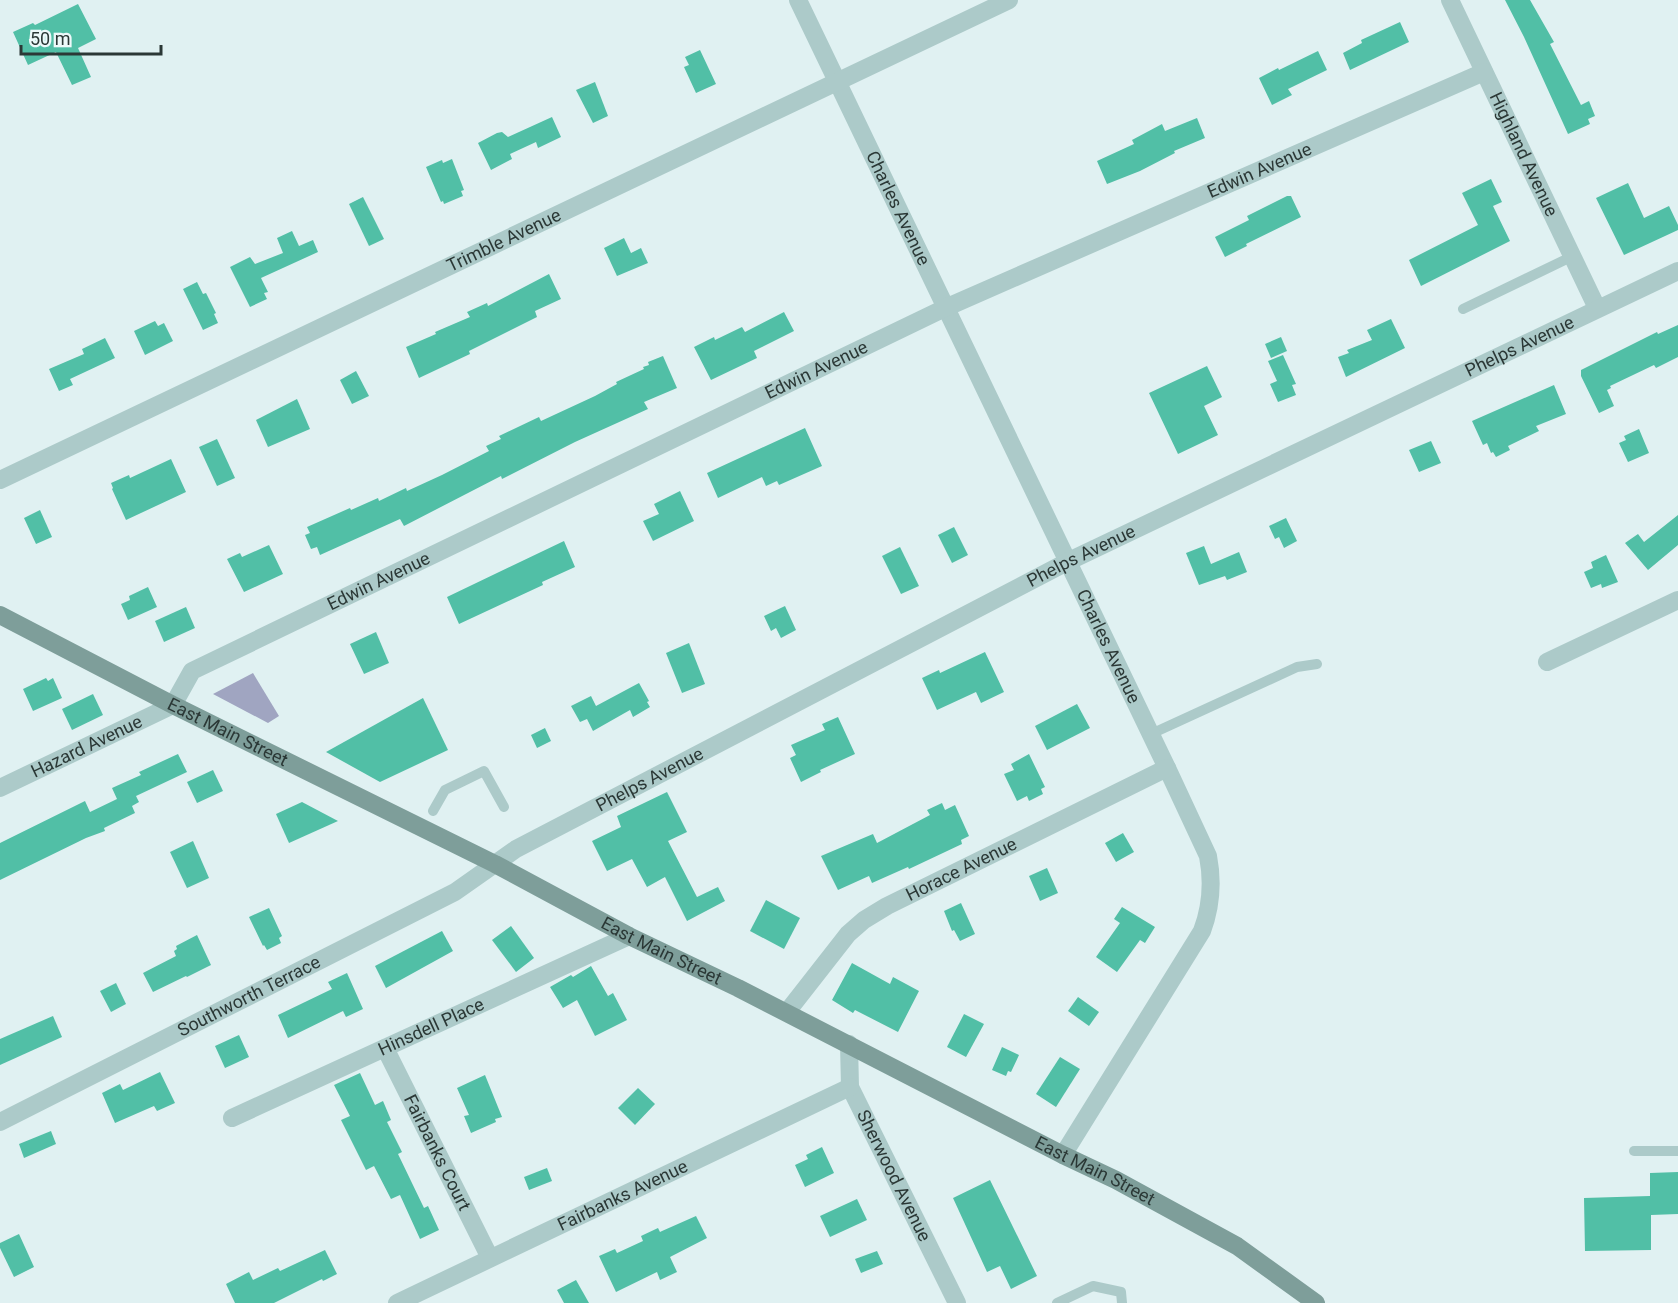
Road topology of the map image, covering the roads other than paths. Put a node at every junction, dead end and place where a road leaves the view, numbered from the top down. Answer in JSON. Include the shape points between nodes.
{"nodes":[{"id":1,"x":798,"y":0,"type":"edge"},
{"id":2,"x":1009,"y":0,"type":"edge"},
{"id":3,"x":1450,"y":0,"type":"edge"},
{"id":4,"x":1484,"y":72,"type":"junction"},
{"id":5,"x":838,"y":83,"type":"junction"},
{"id":6,"x":1573,"y":256,"type":"junction"},
{"id":7,"x":1678,"y":271,"type":"edge"},
{"id":8,"x":945,"y":308,"type":"junction"},
{"id":9,"x":1597,"y":308,"type":"junction"},
{"id":10,"x":1463,"y":309,"type":"dead end"},
{"id":11,"x":0,"y":480,"type":"edge"},
{"id":12,"x":1067,"y":562,"type":"junction"},
{"id":13,"x":1678,"y":600,"type":"edge"},
{"id":14,"x":0,"y":615,"type":"edge"},
{"id":15,"x":1547,"y":662,"type":"dead end"},
{"id":16,"x":1317,"y":664,"type":"dead end"},
{"id":17,"x":173,"y":705,"type":"junction"},
{"id":18,"x":1151,"y":734,"type":"junction"},
{"id":19,"x":1167,"y":768,"type":"junction"},
{"id":20,"x":0,"y":788,"type":"edge"},
{"id":21,"x":504,"y":807,"type":"dead end"},
{"id":22,"x":434,"y":811,"type":"dead end"},
{"id":23,"x":495,"y":864,"type":"junction"},
{"id":24,"x":629,"y":936,"type":"junction"},
{"id":25,"x":787,"y":1012,"type":"junction"},
{"id":26,"x":849,"y":1044,"type":"junction"},
{"id":27,"x":385,"y":1048,"type":"junction"},
{"id":28,"x":850,"y":1087,"type":"junction"},
{"id":29,"x":232,"y":1118,"type":"dead end"},
{"id":30,"x":0,"y":1122,"type":"edge"},
{"id":31,"x":1678,"y":1150,"type":"edge"},
{"id":32,"x":1634,"y":1151,"type":"dead end"},
{"id":33,"x":1063,"y":1155,"type":"junction"},
{"id":34,"x":490,"y":1258,"type":"junction"},
{"id":35,"x":397,"y":1303,"type":"edge"},
{"id":36,"x":957,"y":1303,"type":"edge"},
{"id":37,"x":1057,"y":1303,"type":"edge"},
{"id":38,"x":1122,"y":1303,"type":"edge"},
{"id":39,"x":1316,"y":1303,"type":"edge"}],
"edges":[{"from":1,"to":5,"type":"street","name":"Charles Avenue"},
{"from":2,"to":5,"type":"street","name":"Trimble Avenue"},
{"from":3,"to":4,"type":"street","name":"Highland Avenue"},
{"from":4,"to":6,"type":"street","name":"Highland Avenue"},
{"from":4,"to":8,"type":"street","name":"Edwin Avenue"},
{"from":5,"to":8,"type":"street","name":"Charles Avenue"},
{"from":5,"to":11,"type":"street","name":"Trimble Avenue"},
{"from":6,"to":9,"type":"street","name":"Highland Avenue"},
{"from":6,"to":10,"type":"lane"},
{"from":7,"to":9,"type":"street","name":"Phelps Avenue"},
{"from":8,"to":12,"type":"street","name":"Charles Avenue"},
{"from":8,"to":17,"type":"street","name":"Edwin Avenue","via":[[192,670]]},
{"from":9,"to":12,"type":"street","name":"Phelps Avenue"},
{"from":12,"to":18,"type":"street","name":"Charles Avenue"},
{"from":12,"to":23,"type":"street","name":"Phelps Avenue","via":[[516,849]]},
{"from":13,"to":15,"type":"street"},
{"from":14,"to":17,"type":"street","name":"East Main Street"},
{"from":16,"to":18,"type":"lane","via":[[1297,667]]},
{"from":17,"to":20,"type":"street","name":"Hazard Avenue"},
{"from":17,"to":23,"type":"street","name":"East Main Street"},
{"from":18,"to":19,"type":"street","name":"Charles Avenue"},
{"from":19,"to":25,"type":"street","name":"Horace Avenue","via":[[864,920],[848,934]]},
{"from":19,"to":33,"type":"street","name":"Charles Avenue","via":[[1208,856],[1209,914]]},
{"from":21,"to":22,"type":"lane","via":[[484,771],[445,790]]},
{"from":23,"to":24,"type":"street","name":"East Main Street"},
{"from":23,"to":30,"type":"street","name":"Southworth Terrace","via":[[455,892]]},
{"from":24,"to":25,"type":"street","name":"East Main Street"},
{"from":24,"to":27,"type":"street","name":"Hinsdell Place"},
{"from":25,"to":26,"type":"street","name":"East Main Street"},
{"from":26,"to":28,"type":"street","name":"Sherwood Avenue"},
{"from":26,"to":33,"type":"street","name":"East Main Street"},
{"from":27,"to":29,"type":"street","name":"Hinsdell Place"},
{"from":27,"to":34,"type":"street","name":"Fairbanks Court"},
{"from":28,"to":34,"type":"street","name":"Fairbanks Avenue"},
{"from":28,"to":36,"type":"street","name":"Sherwood Avenue"},
{"from":31,"to":32,"type":"lane"},
{"from":33,"to":39,"type":"street","name":"East Main Street","via":[[1237,1246]]},
{"from":34,"to":35,"type":"street","name":"Fairbanks Avenue"},
{"from":37,"to":38,"type":"lane","via":[[1093,1286],[1121,1292]]}]}
